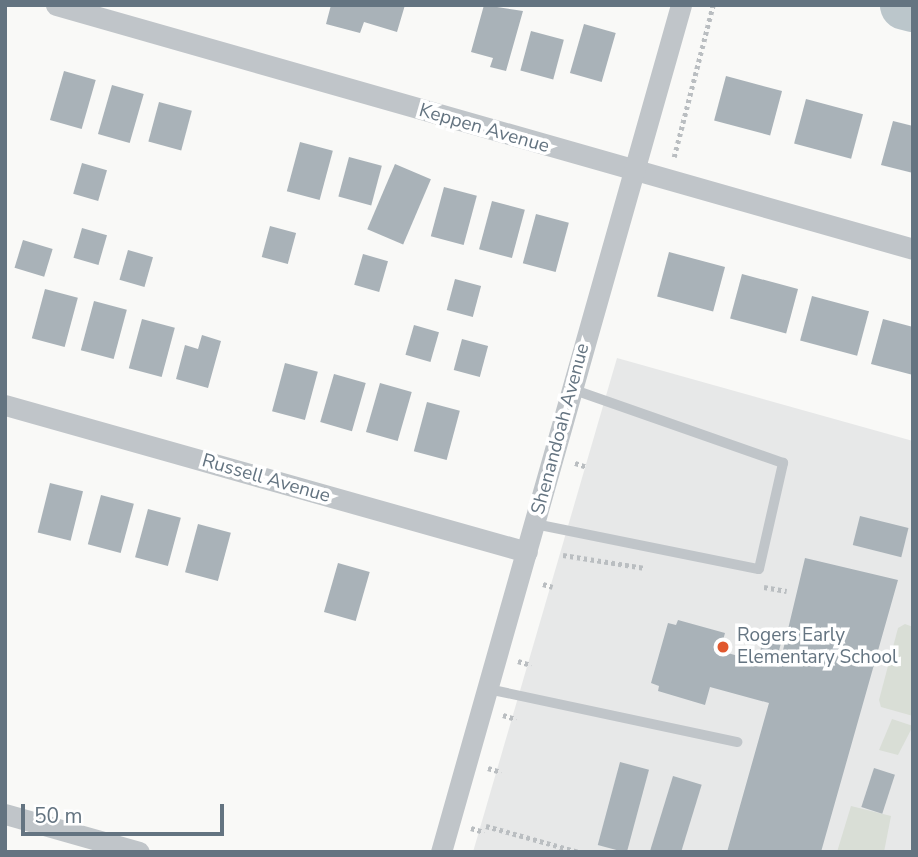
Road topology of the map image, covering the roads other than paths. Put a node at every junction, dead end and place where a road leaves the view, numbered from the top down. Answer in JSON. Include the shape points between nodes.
{"nodes":[{"id":1,"x":56,"y":5,"type":"edge"},
{"id":2,"x":681,"y":5,"type":"edge"},
{"id":3,"x":633,"y":172,"type":"junction"},
{"id":4,"x":913,"y":249,"type":"edge"},
{"id":5,"x":572,"y":389,"type":"junction"},
{"id":6,"x":5,"y":405,"type":"edge"},
{"id":7,"x":535,"y":524,"type":"junction"},
{"id":8,"x":527,"y":552,"type":"junction"},
{"id":9,"x":488,"y":689,"type":"junction"},
{"id":10,"x":737,"y":742,"type":"dead end"},
{"id":11,"x":5,"y":814,"type":"edge"},
{"id":12,"x":139,"y":852,"type":"edge"},
{"id":13,"x":442,"y":852,"type":"edge"}],
"edges":[{"from":1,"to":3,"type":"street","name":"Keppen Avenue"},
{"from":2,"to":3,"type":"street","name":"Shenandoah Avenue"},
{"from":3,"to":4,"type":"street","name":"Keppen Avenue"},
{"from":3,"to":5,"type":"street","name":"Shenandoah Avenue"},
{"from":5,"to":7,"type":"street","name":"Shenandoah Avenue"},
{"from":5,"to":7,"type":"lane","via":[[783,463],[759,569]]},
{"from":6,"to":8,"type":"street","name":"Russell Avenue"},
{"from":7,"to":8,"type":"street","name":"Shenandoah Avenue"},
{"from":8,"to":9,"type":"street","name":"Shenandoah Avenue"},
{"from":9,"to":10,"type":"lane"},
{"from":9,"to":13,"type":"street","name":"Shenandoah Avenue"},
{"from":11,"to":12,"type":"street"}]}
